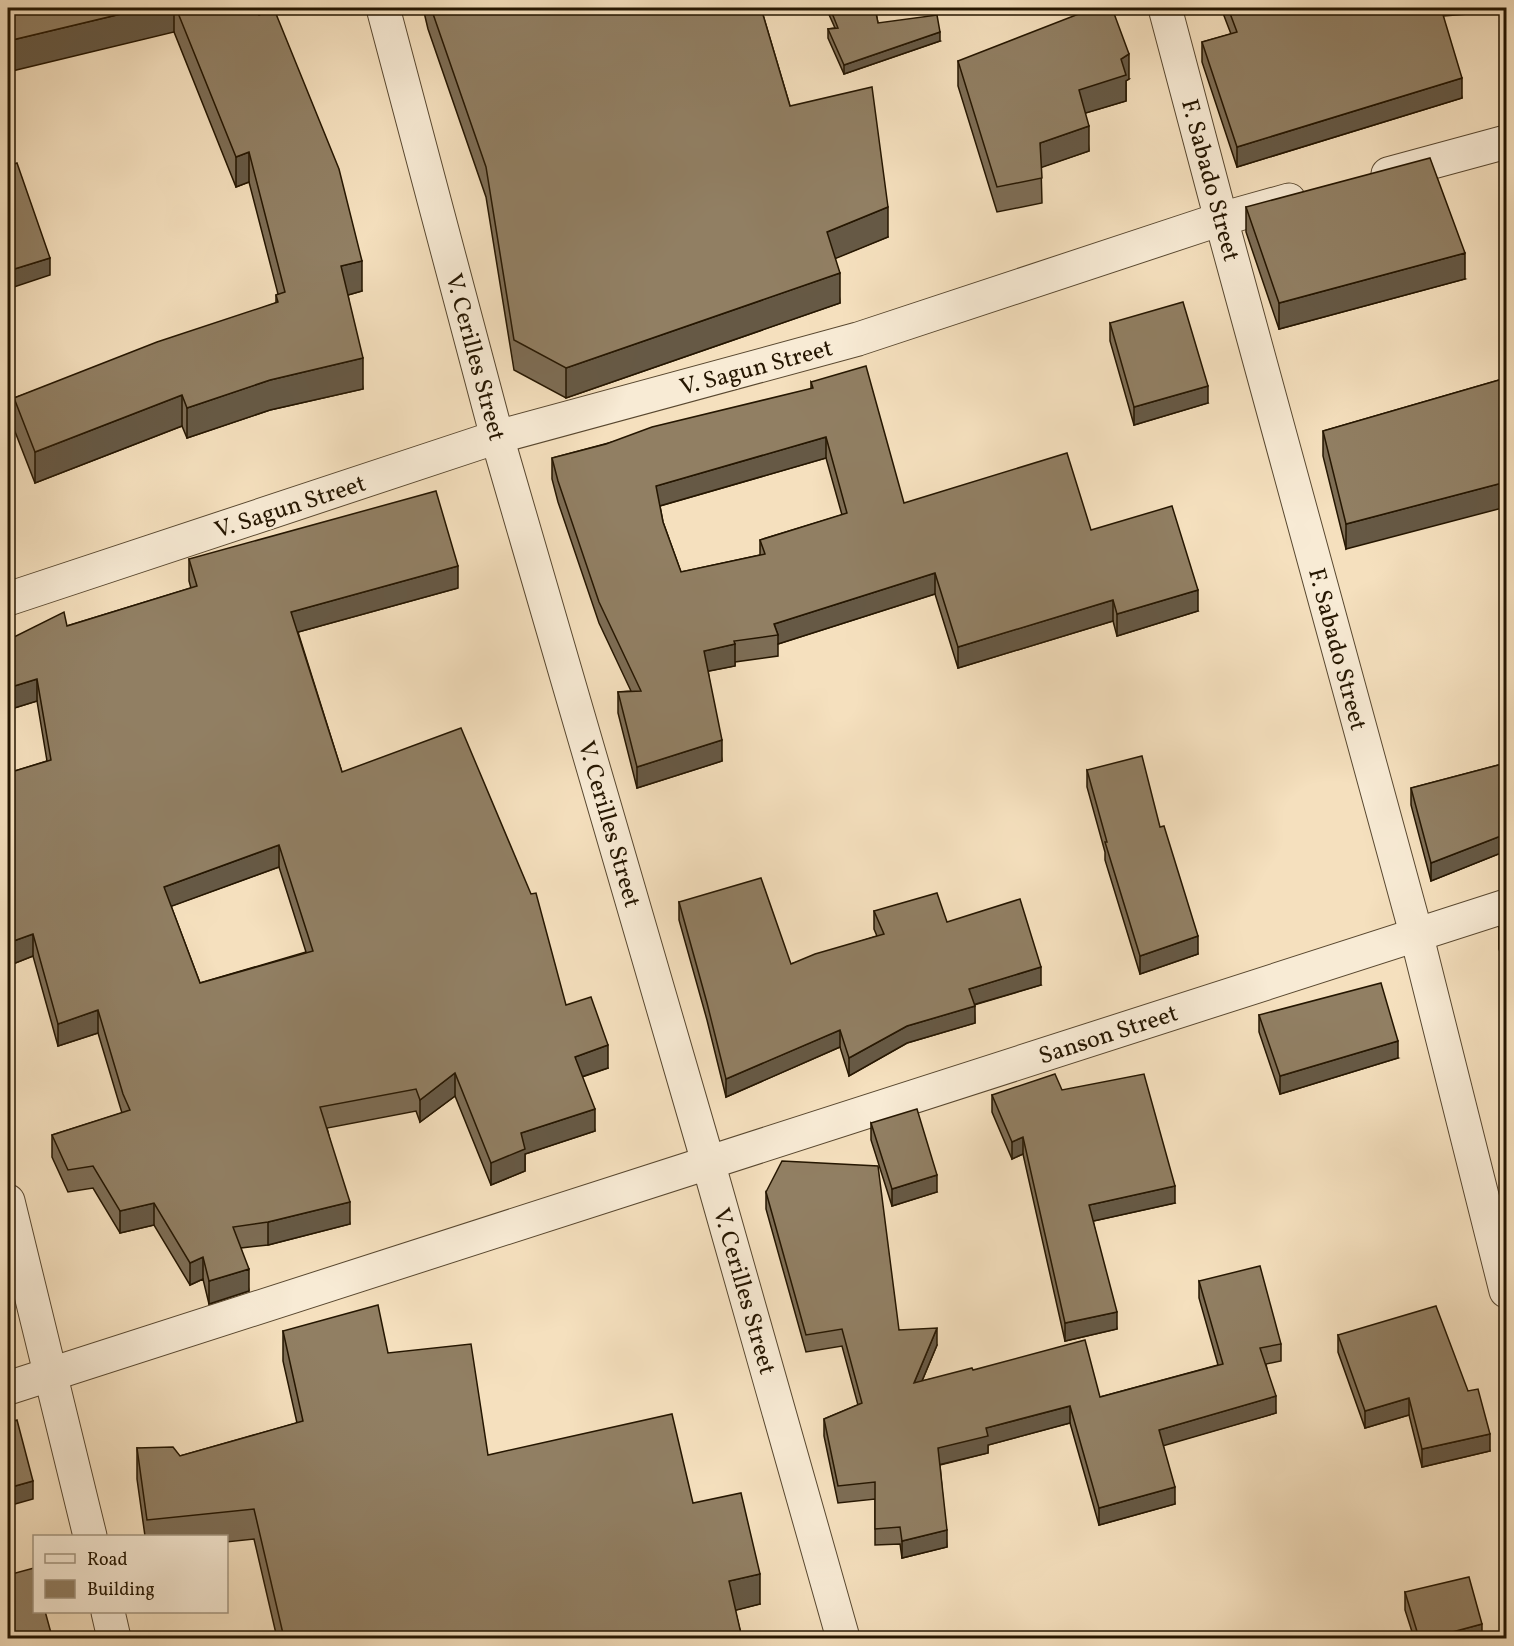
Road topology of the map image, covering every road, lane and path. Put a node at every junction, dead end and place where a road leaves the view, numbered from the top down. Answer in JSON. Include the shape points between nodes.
{"nodes":[{"id":1,"x":383,"y":8,"type":"edge"},
{"id":2,"x":1165,"y":8,"type":"edge"},
{"id":3,"x":1506,"y":142,"type":"edge"},
{"id":4,"x":1358,"y":182,"type":"edge"},
{"id":5,"x":1312,"y":194,"type":"edge"},
{"id":6,"x":1221,"y":219,"type":"junction"},
{"id":7,"x":497,"y":437,"type":"junction"},
{"id":8,"x":8,"y":599,"type":"edge"},
{"id":9,"x":1506,"y":906,"type":"edge"},
{"id":10,"x":1416,"y":933,"type":"junction"},
{"id":11,"x":708,"y":1162,"type":"junction"},
{"id":12,"x":8,"y":1201,"type":"edge"},
{"id":13,"x":1506,"y":1291,"type":"edge"},
{"id":14,"x":50,"y":1375,"type":"junction"},
{"id":15,"x":8,"y":1388,"type":"edge"},
{"id":16,"x":90,"y":1535,"type":"edge"},
{"id":17,"x":108,"y":1613,"type":"edge"},
{"id":18,"x":114,"y":1638,"type":"edge"},
{"id":19,"x":843,"y":1638,"type":"edge"}],
"edges":[{"from":1,"to":7,"type":"street","name":"V. Cerilles Street"},
{"from":2,"to":6,"type":"street","name":"F. Sabado Street"},
{"from":3,"to":4,"type":"street"},
{"from":5,"to":6,"type":"street","name":"V. Sagun Street"},
{"from":6,"to":7,"type":"street","name":"V. Sagun Street","via":[[858,339]]},
{"from":6,"to":10,"type":"street","name":"F. Sabado Street"},
{"from":7,"to":8,"type":"street","name":"V. Sagun Street"},
{"from":7,"to":11,"type":"street","name":"V. Cerilles Street"},
{"from":9,"to":10,"type":"street","name":"Sanson Street"},
{"from":10,"to":11,"type":"street","name":"Sanson Street"},
{"from":10,"to":13,"type":"street","name":"F. Sabado Street"},
{"from":11,"to":14,"type":"street","name":"Sanson Street"},
{"from":11,"to":19,"type":"street","name":"V. Cerilles Street"},
{"from":12,"to":14,"type":"street"},
{"from":14,"to":15,"type":"street","name":"Sanson Street"},
{"from":14,"to":16,"type":"street"},
{"from":17,"to":18,"type":"street"}]}
